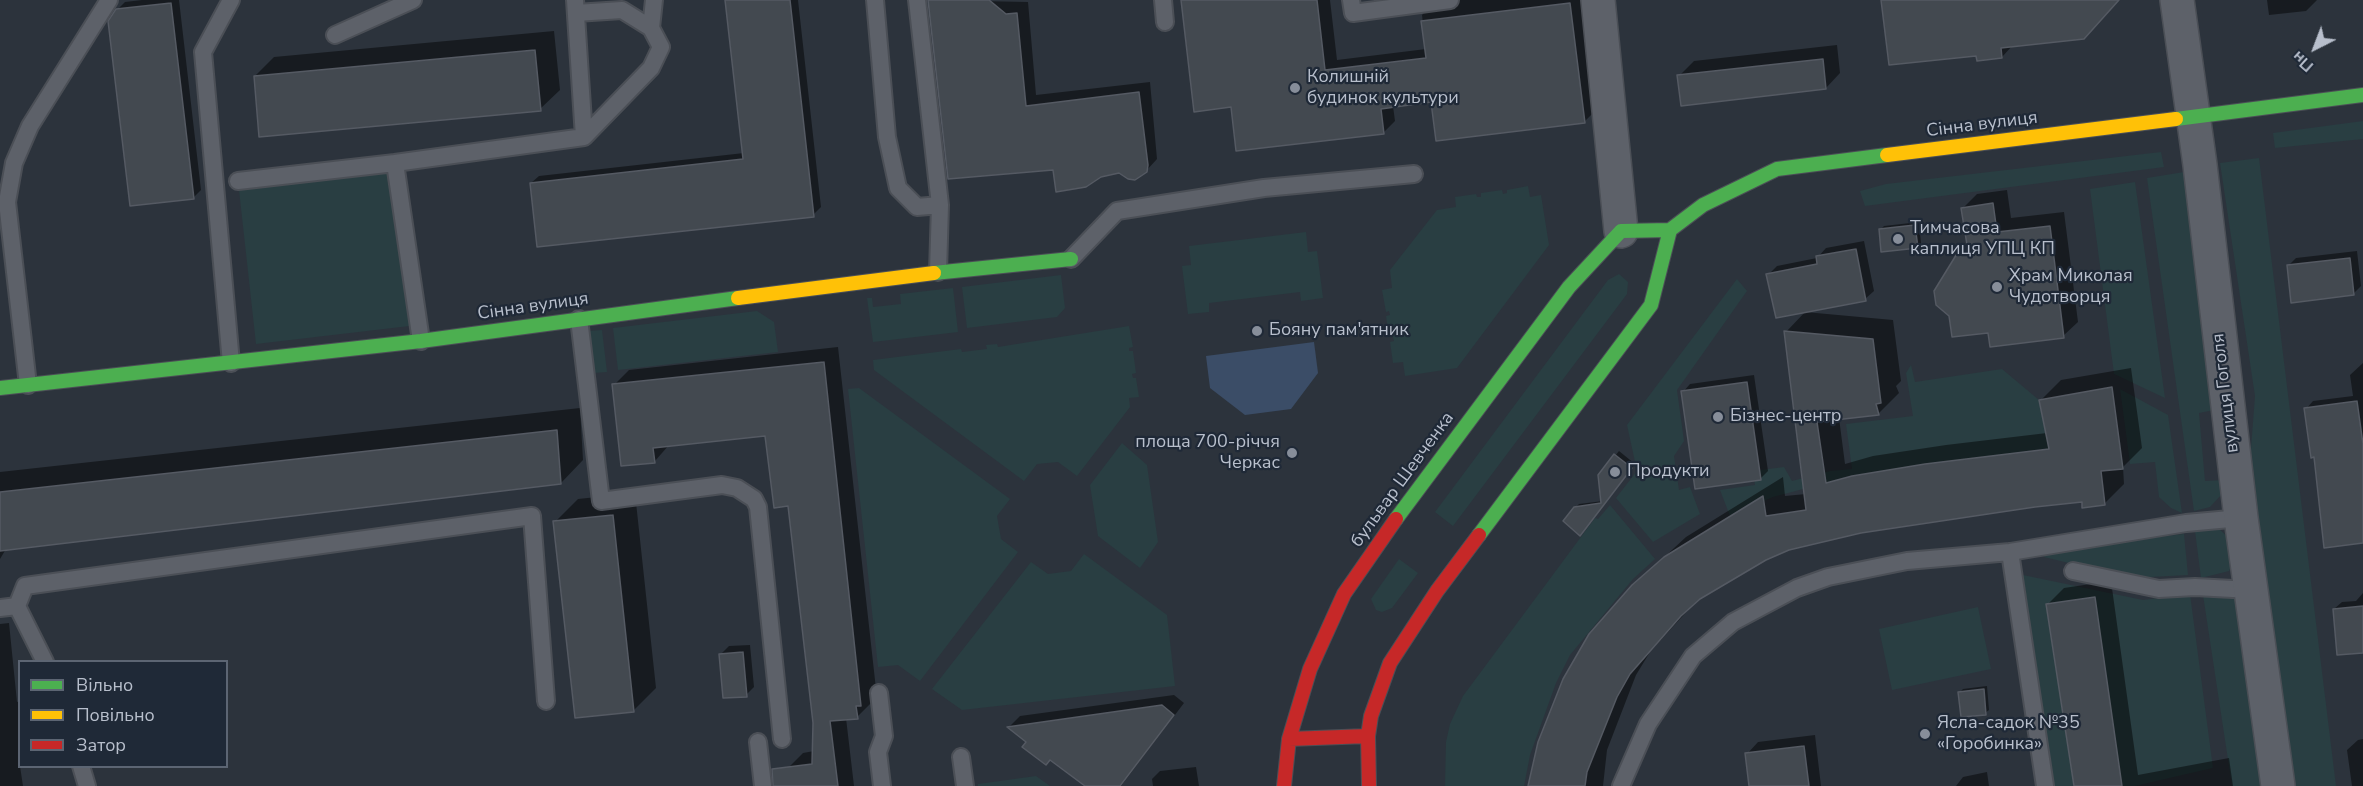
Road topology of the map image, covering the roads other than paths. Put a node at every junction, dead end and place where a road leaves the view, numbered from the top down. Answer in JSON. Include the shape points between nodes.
{"nodes":[{"id":1,"x":109,"y":0,"type":"edge"},
{"id":2,"x":231,"y":0,"type":"edge"},
{"id":3,"x":413,"y":0,"type":"edge"},
{"id":4,"x":654,"y":0,"type":"edge"},
{"id":5,"x":875,"y":0,"type":"edge"},
{"id":6,"x":917,"y":0,"type":"edge"},
{"id":7,"x":1163,"y":0,"type":"edge"},
{"id":8,"x":1351,"y":0,"type":"edge"},
{"id":9,"x":1450,"y":0,"type":"edge"},
{"id":10,"x":1598,"y":0,"type":"edge"},
{"id":11,"x":2177,"y":0,"type":"edge"},
{"id":12,"x":575,"y":7,"type":"edge"},
{"id":13,"x":1166,"y":22,"type":"dead end"},
{"id":14,"x":651,"y":28,"type":"junction"},
{"id":15,"x":335,"y":35,"type":"dead end"},
{"id":16,"x":2363,"y":95,"type":"edge"},
{"id":17,"x":2192,"y":117,"type":"junction"},
{"id":18,"x":584,"y":137,"type":"junction"},
{"id":19,"x":395,"y":163,"type":"junction"},
{"id":20,"x":1414,"y":174,"type":"dead end"},
{"id":21,"x":238,"y":181,"type":"dead end"},
{"id":22,"x":940,"y":205,"type":"junction"},
{"id":23,"x":1670,"y":230,"type":"junction"},
{"id":24,"x":1621,"y":231,"type":"junction"},
{"id":25,"x":1071,"y":259,"type":"joint"},
{"id":26,"x":938,"y":272,"type":"junction"},
{"id":27,"x":579,"y":319,"type":"junction"},
{"id":28,"x":421,"y":341,"type":"junction"},
{"id":29,"x":231,"y":363,"type":"junction"},
{"id":30,"x":28,"y":385,"type":"junction"},
{"id":31,"x":0,"y":388,"type":"edge"},
{"id":32,"x":2241,"y":518,"type":"junction"},
{"id":33,"x":2010,"y":552,"type":"junction"},
{"id":34,"x":2073,"y":571,"type":"dead end"},
{"id":35,"x":2252,"y":590,"type":"junction"},
{"id":36,"x":17,"y":606,"type":"junction"},
{"id":37,"x":0,"y":608,"type":"edge"},
{"id":38,"x":44,"y":660,"type":"edge"},
{"id":39,"x":879,"y":693,"type":"dead end"},
{"id":40,"x":546,"y":701,"type":"dead end"},
{"id":41,"x":1368,"y":736,"type":"junction"},
{"id":42,"x":782,"y":740,"type":"dead end"},
{"id":43,"x":1290,"y":740,"type":"junction"},
{"id":44,"x":758,"y":742,"type":"dead end"},
{"id":45,"x":961,"y":757,"type":"dead end"},
{"id":46,"x":82,"y":768,"type":"edge"},
{"id":47,"x":87,"y":786,"type":"edge"},
{"id":48,"x":763,"y":786,"type":"edge"},
{"id":49,"x":882,"y":786,"type":"edge"},
{"id":50,"x":965,"y":786,"type":"edge"},
{"id":51,"x":1284,"y":786,"type":"edge"},
{"id":52,"x":1369,"y":786,"type":"edge"},
{"id":53,"x":1621,"y":786,"type":"edge"},
{"id":54,"x":2045,"y":786,"type":"edge"},
{"id":55,"x":2278,"y":786,"type":"edge"}],
"edges":[{"from":1,"to":30,"type":"lane","via":[[30,126],[14,163],[7,202]]},
{"from":2,"to":29,"type":"lane","via":[[203,52]]},
{"from":3,"to":15,"type":"lane"},
{"from":4,"to":14,"type":"lane"},
{"from":5,"to":22,"type":"lane","via":[[887,137],[898,188],[917,207]]},
{"from":6,"to":22,"type":"lane"},
{"from":7,"to":13,"type":"lane"},
{"from":8,"to":9,"type":"lane","via":[[1353,13]]},
{"from":10,"to":24,"type":"street"},
{"from":11,"to":17,"type":"street","name":"вулиця Гоголя"},
{"from":12,"to":14,"type":"lane","via":[[621,10]]},
{"from":12,"to":18,"type":"lane"},
{"from":14,"to":18,"type":"lane","via":[[661,47],[651,68]]},
{"from":16,"to":17,"type":"main road","name":"Сінна вулиця"},
{"from":17,"to":23,"type":"main road","name":"Сінна вулиця","via":[[1777,169],[1703,205]]},
{"from":17,"to":32,"type":"street","name":"вулиця Гоголя"},
{"from":18,"to":19,"type":"lane"},
{"from":19,"to":21,"type":"lane"},
{"from":19,"to":28,"type":"lane"},
{"from":20,"to":25,"type":"lane","via":[[1264,188],[1117,211]]},
{"from":22,"to":26,"type":"lane"},
{"from":23,"to":24,"type":"main road"},
{"from":23,"to":41,"type":"main road","via":[[1651,305],[1412,626],[1379,688]]},
{"from":24,"to":43,"type":"main road","name":"бульвар Шевченка","via":[[1569,287],[1362,566],[1344,594],[1310,669]]},
{"from":25,"to":26,"type":"main road","name":"Сінна вулиця"},
{"from":26,"to":27,"type":"main road","name":"Сінна вулиця"},
{"from":27,"to":28,"type":"main road","name":"Сінна вулиця"},
{"from":27,"to":42,"type":"lane","via":[[601,501],[722,485],[737,488],[754,499],[758,507]]},
{"from":28,"to":29,"type":"main road","name":"Сінна вулиця"},
{"from":29,"to":30,"type":"main road","name":"Сінна вулиця"},
{"from":30,"to":31,"type":"main road","name":"Сінна вулиця"},
{"from":32,"to":33,"type":"lane","via":[[2186,523]]},
{"from":32,"to":35,"type":"street","name":"вулиця Гоголя"},
{"from":33,"to":53,"type":"lane","via":[[1907,561],[1828,577],[1797,588],[1733,622],[1693,656],[1671,686],[1648,724]]},
{"from":33,"to":54,"type":"lane"},
{"from":34,"to":35,"type":"lane","via":[[2159,589]]},
{"from":35,"to":55,"type":"street","name":"вулиця Гоголя"},
{"from":36,"to":37,"type":"lane"},
{"from":36,"to":38,"type":"lane"},
{"from":36,"to":40,"type":"lane","via":[[25,586],[531,516]]},
{"from":39,"to":49,"type":"lane","via":[[884,736],[878,752]]},
{"from":41,"to":43,"type":"main road"},
{"from":41,"to":52,"type":"main road"},
{"from":43,"to":51,"type":"main road","name":"бульвар Шевченка"},
{"from":44,"to":48,"type":"lane"},
{"from":45,"to":50,"type":"lane"},
{"from":46,"to":47,"type":"lane"}]}
